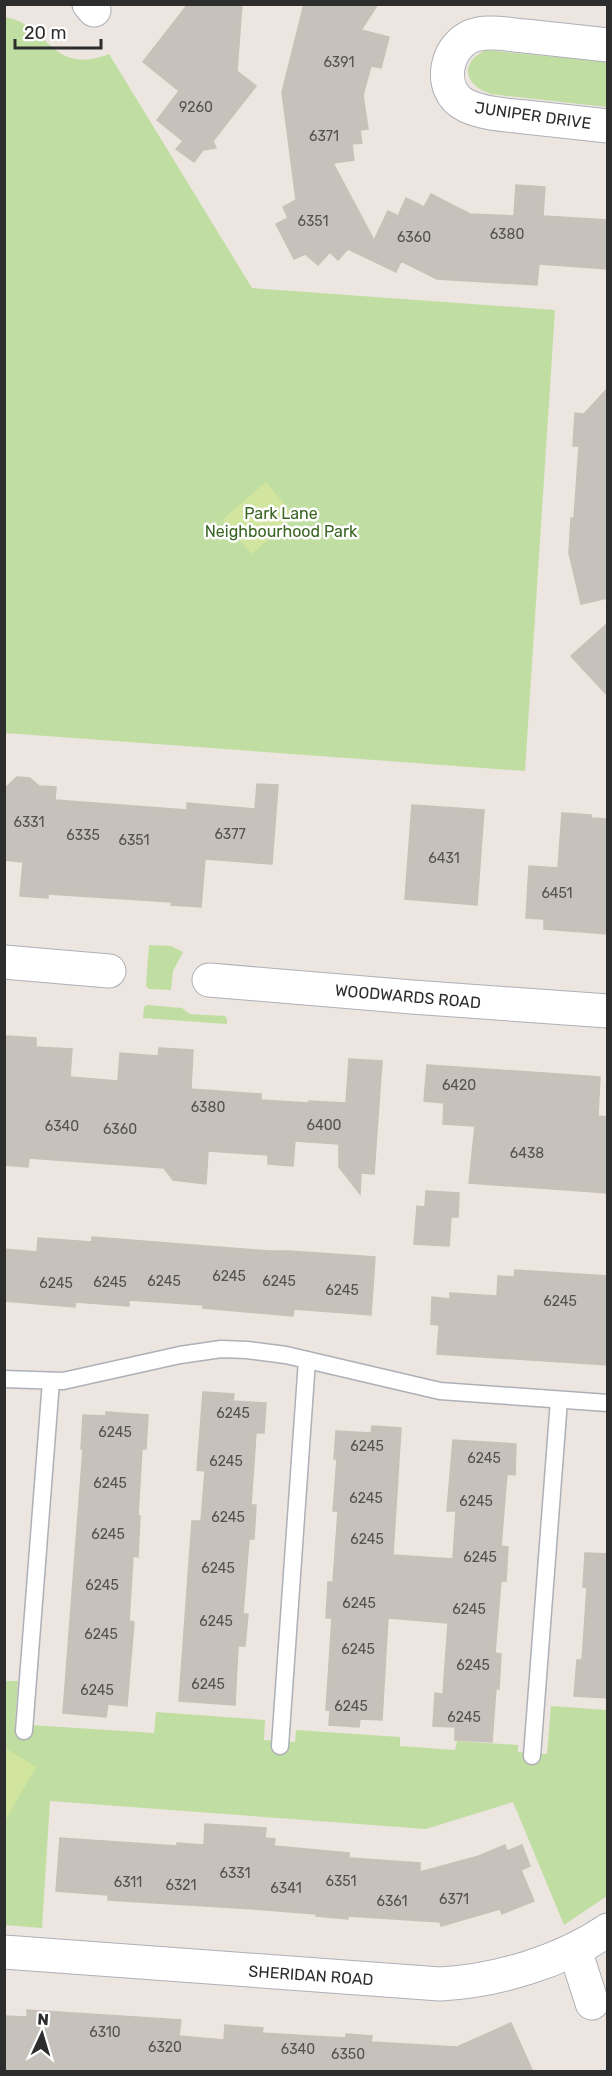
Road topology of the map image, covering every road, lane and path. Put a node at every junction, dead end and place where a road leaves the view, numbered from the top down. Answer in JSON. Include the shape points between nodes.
{"nodes":[{"id":1,"x":608,"y":45,"type":"edge"},
{"id":2,"x":608,"y":126,"type":"edge"},
{"id":3,"x":4,"y":962,"type":"edge"},
{"id":4,"x":110,"y":971,"type":"dead end"},
{"id":5,"x":209,"y":980,"type":"dead end"},
{"id":6,"x":608,"y":1011,"type":"edge"},
{"id":7,"x":306,"y":1360,"type":"junction"},
{"id":8,"x":4,"y":1379,"type":"edge"},
{"id":9,"x":51,"y":1381,"type":"junction"},
{"id":10,"x":559,"y":1400,"type":"junction"},
{"id":11,"x":608,"y":1404,"type":"edge"},
{"id":12,"x":24,"y":1731,"type":"dead end"},
{"id":13,"x":280,"y":1746,"type":"dead end"},
{"id":14,"x":532,"y":1756,"type":"dead end"},
{"id":15,"x":608,"y":1930,"type":"edge"},
{"id":16,"x":575,"y":1950,"type":"junction"},
{"id":17,"x":4,"y":1952,"type":"edge"},
{"id":18,"x":592,"y":2003,"type":"dead end"}],
"edges":[{"from":1,"to":2,"type":"street","name":"JUNIPER DRIVE","via":[[479,34],[456,47],[447,78],[455,98],[475,109]]},
{"from":3,"to":4,"type":"street"},
{"from":5,"to":6,"type":"street","name":"WOODWARDS ROAD"},
{"from":7,"to":9,"type":"lane","via":[[221,1349]]},
{"from":7,"to":10,"type":"lane","via":[[440,1391]]},
{"from":7,"to":13,"type":"lane"},
{"from":8,"to":9,"type":"lane"},
{"from":9,"to":12,"type":"lane"},
{"from":10,"to":11,"type":"lane"},
{"from":10,"to":14,"type":"lane"},
{"from":15,"to":16,"type":"street","name":"SHERIDAN ROAD"},
{"from":16,"to":17,"type":"street","name":"SHERIDAN ROAD","via":[[494,1976],[440,1984]]},
{"from":16,"to":18,"type":"street"}]}
